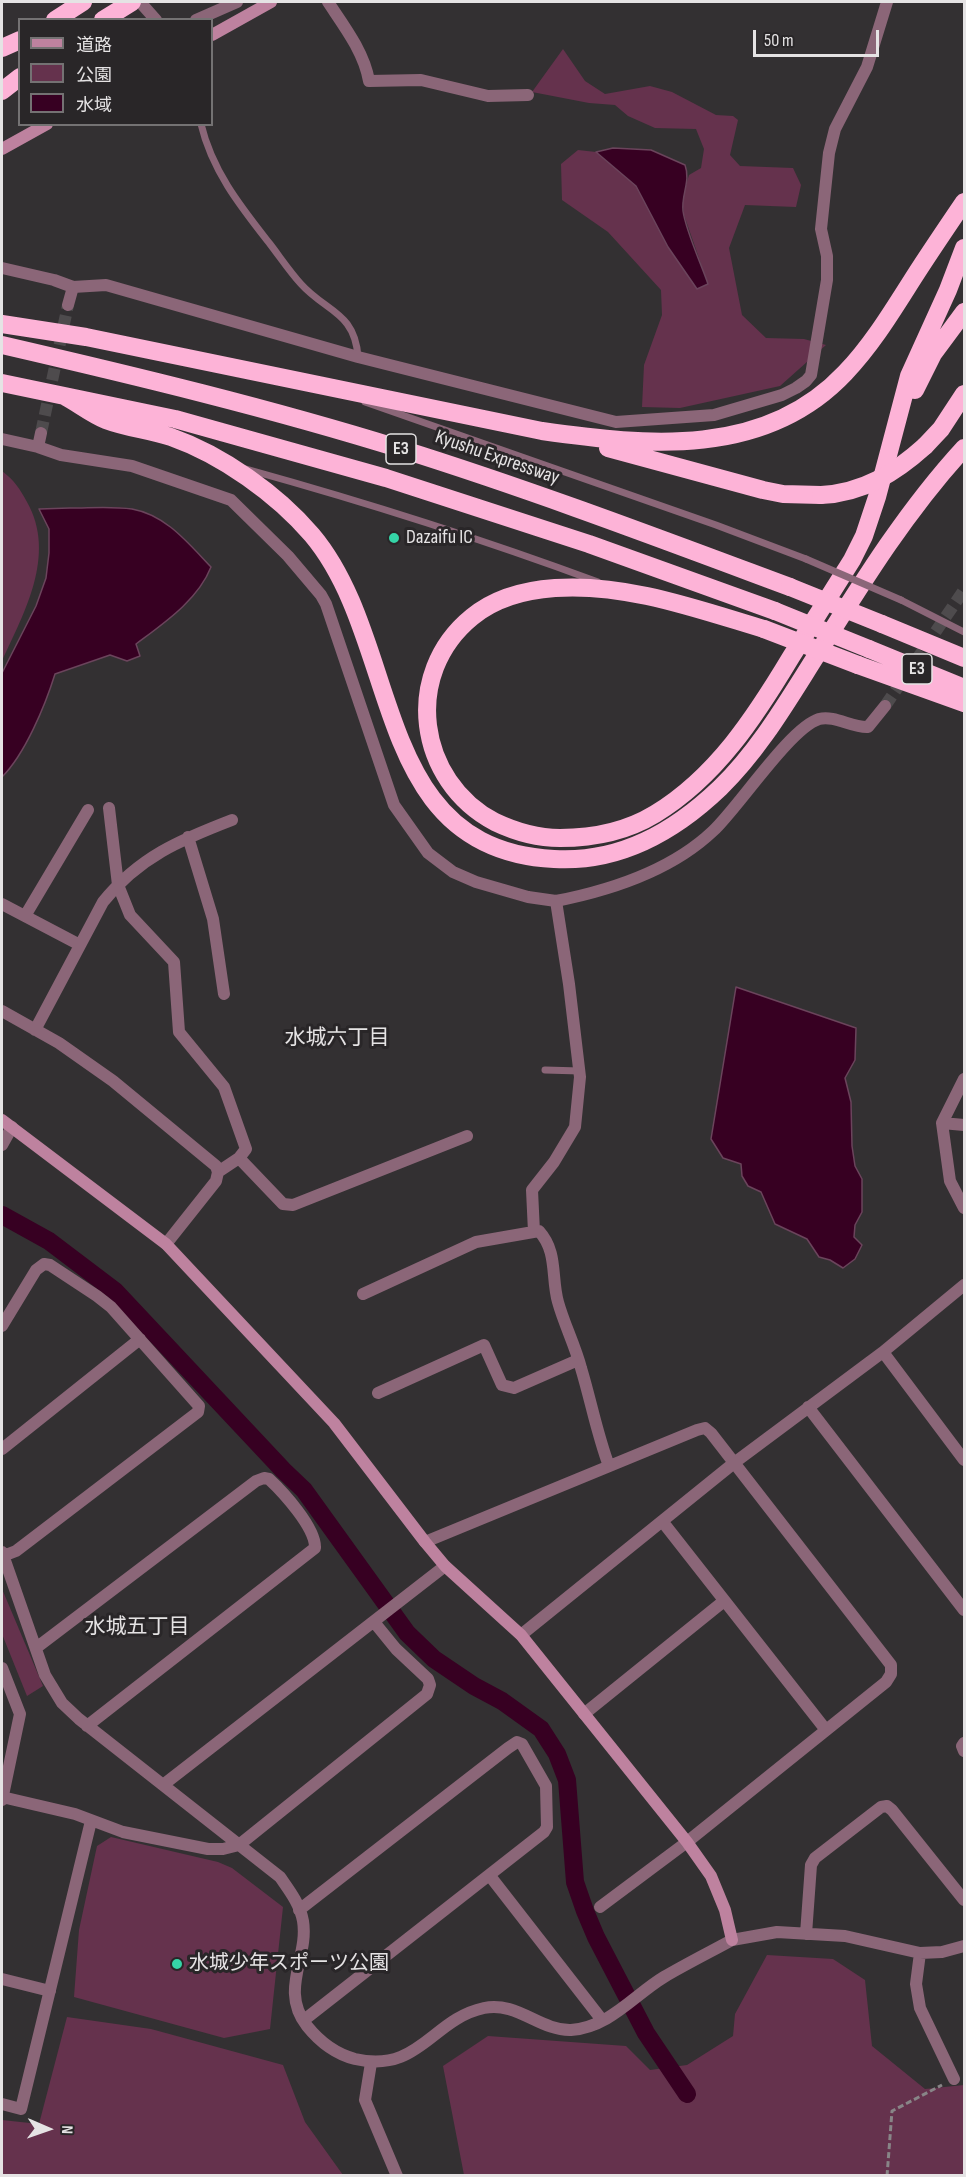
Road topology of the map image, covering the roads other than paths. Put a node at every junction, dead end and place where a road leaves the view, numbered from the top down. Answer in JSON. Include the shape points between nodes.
{"nodes":[{"id":1,"x":132,"y":2,"type":"edge"},
{"id":2,"x":140,"y":2,"type":"edge"},
{"id":3,"x":237,"y":2,"type":"edge"},
{"id":4,"x":271,"y":2,"type":"edge"},
{"id":5,"x":328,"y":2,"type":"edge"},
{"id":6,"x":887,"y":2,"type":"edge"},
{"id":7,"x":75,"y":4,"type":"edge"},
{"id":8,"x":58,"y":18,"type":"edge"},
{"id":9,"x":106,"y":18,"type":"edge"},
{"id":10,"x":154,"y":18,"type":"edge"},
{"id":11,"x":201,"y":18,"type":"edge"},
{"id":12,"x":213,"y":34,"type":"edge"},
{"id":13,"x":18,"y":37,"type":"edge"},
{"id":14,"x":18,"y":38,"type":"edge"},
{"id":15,"x":2,"y":39,"type":"edge"},
{"id":16,"x":2,"y":48,"type":"edge"},
{"id":17,"x":18,"y":67,"type":"edge"},
{"id":18,"x":2,"y":75,"type":"edge"},
{"id":19,"x":18,"y":79,"type":"edge"},
{"id":20,"x":2,"y":91,"type":"edge"},
{"id":21,"x":528,"y":95,"type":"dead end"},
{"id":22,"x":43,"y":126,"type":"edge"},
{"id":23,"x":202,"y":126,"type":"edge"},
{"id":24,"x":2,"y":149,"type":"edge"},
{"id":25,"x":964,"y":202,"type":"edge"},
{"id":26,"x":964,"y":248,"type":"edge"},
{"id":27,"x":2,"y":268,"type":"edge"},
{"id":28,"x":73,"y":288,"type":"junction"},
{"id":29,"x":68,"y":305,"type":"tunnel mouth"},
{"id":30,"x":964,"y":312,"type":"edge"},
{"id":31,"x":2,"y":324,"type":"edge"},
{"id":32,"x":2,"y":345,"type":"edge"},
{"id":33,"x":358,"y":357,"type":"junction"},
{"id":34,"x":2,"y":383,"type":"edge"},
{"id":35,"x":314,"y":384,"type":"junction"},
{"id":36,"x":964,"y":394,"type":"edge"},
{"id":37,"x":66,"y":397,"type":"junction"},
{"id":38,"x":542,"y":431,"type":"junction"},
{"id":39,"x":41,"y":433,"type":"tunnel mouth"},
{"id":40,"x":2,"y":439,"type":"edge"},
{"id":41,"x":38,"y":447,"type":"junction"},
{"id":42,"x":891,"y":447,"type":"junction"},
{"id":43,"x":964,"y":448,"type":"edge"},
{"id":44,"x":223,"y":462,"type":"junction"},
{"id":45,"x":626,"y":592,"type":"junction"},
{"id":46,"x":964,"y":632,"type":"edge"},
{"id":47,"x":964,"y":658,"type":"edge"},
{"id":48,"x":964,"y":688,"type":"edge"},
{"id":49,"x":964,"y":703,"type":"edge"},
{"id":50,"x":885,"y":706,"type":"tunnel mouth"},
{"id":51,"x":109,"y":808,"type":"dead end"},
{"id":52,"x":88,"y":810,"type":"dead end"},
{"id":53,"x":232,"y":820,"type":"dead end"},
{"id":54,"x":188,"y":837,"type":"junction"},
{"id":55,"x":118,"y":885,"type":"junction"},
{"id":56,"x":556,"y":901,"type":"junction"},
{"id":57,"x":2,"y":904,"type":"edge"},
{"id":58,"x":25,"y":916,"type":"junction"},
{"id":59,"x":80,"y":945,"type":"junction"},
{"id":60,"x":224,"y":994,"type":"dead end"},
{"id":61,"x":2,"y":1011,"type":"edge"},
{"id":62,"x":35,"y":1030,"type":"junction"},
{"id":63,"x":545,"y":1070,"type":"dead end"},
{"id":64,"x":580,"y":1071,"type":"junction"},
{"id":65,"x":964,"y":1079,"type":"edge"},
{"id":66,"x":942,"y":1123,"type":"junction"},
{"id":67,"x":7,"y":1124,"type":"edge"},
{"id":68,"x":964,"y":1125,"type":"edge"},
{"id":69,"x":466,"y":1136,"type":"dead end"},
{"id":70,"x":2,"y":1145,"type":"edge"},
{"id":71,"x":239,"y":1158,"type":"junction"},
{"id":72,"x":218,"y":1172,"type":"junction"},
{"id":73,"x":964,"y":1208,"type":"edge"},
{"id":74,"x":534,"y":1232,"type":"junction"},
{"id":75,"x":166,"y":1244,"type":"junction"},
{"id":76,"x":964,"y":1285,"type":"edge"},
{"id":77,"x":363,"y":1293,"type":"dead end"},
{"id":78,"x":2,"y":1326,"type":"edge"},
{"id":79,"x":140,"y":1339,"type":"junction"},
{"id":80,"x":883,"y":1352,"type":"junction"},
{"id":81,"x":578,"y":1360,"type":"junction"},
{"id":82,"x":378,"y":1393,"type":"dead end"},
{"id":83,"x":808,"y":1407,"type":"junction"},
{"id":84,"x":2,"y":1449,"type":"edge"},
{"id":85,"x":964,"y":1460,"type":"edge"},
{"id":86,"x":734,"y":1463,"type":"junction"},
{"id":87,"x":609,"y":1466,"type":"junction"},
{"id":88,"x":662,"y":1521,"type":"junction"},
{"id":89,"x":425,"y":1542,"type":"junction"},
{"id":90,"x":2,"y":1554,"type":"edge"},
{"id":91,"x":445,"y":1566,"type":"junction"},
{"id":92,"x":724,"y":1601,"type":"junction"},
{"id":93,"x":964,"y":1610,"type":"edge"},
{"id":94,"x":374,"y":1622,"type":"junction"},
{"id":95,"x":521,"y":1635,"type":"junction"},
{"id":96,"x":36,"y":1648,"type":"junction"},
{"id":97,"x":2,"y":1668,"type":"edge"},
{"id":98,"x":8,"y":1698,"type":"edge"},
{"id":99,"x":584,"y":1714,"type":"junction"},
{"id":100,"x":87,"y":1726,"type":"junction"},
{"id":101,"x":826,"y":1730,"type":"junction"},
{"id":102,"x":964,"y":1743,"type":"edge"},
{"id":103,"x":964,"y":1751,"type":"edge"},
{"id":104,"x":163,"y":1785,"type":"junction"},
{"id":105,"x":2,"y":1798,"type":"edge"},
{"id":106,"x":91,"y":1821,"type":"junction"},
{"id":107,"x":687,"y":1842,"type":"junction"},
{"id":108,"x":239,"y":1845,"type":"junction"},
{"id":109,"x":490,"y":1876,"type":"junction"},
{"id":110,"x":964,"y":1900,"type":"edge"},
{"id":111,"x":600,"y":1907,"type":"dead end"},
{"id":112,"x":299,"y":1910,"type":"junction"},
{"id":113,"x":806,"y":1934,"type":"junction"},
{"id":114,"x":732,"y":1940,"type":"junction"},
{"id":115,"x":964,"y":1946,"type":"edge"},
{"id":116,"x":920,"y":1953,"type":"junction"},
{"id":117,"x":2,"y":1979,"type":"edge"},
{"id":118,"x":50,"y":1990,"type":"junction"},
{"id":119,"x":304,"y":2020,"type":"junction"},
{"id":120,"x":602,"y":2020,"type":"junction"},
{"id":121,"x":371,"y":2063,"type":"junction"},
{"id":122,"x":954,"y":2079,"type":"road end"},
{"id":123,"x":2,"y":2104,"type":"edge"},
{"id":124,"x":397,"y":2175,"type":"edge"}],
"edges":[{"from":1,"to":9,"type":"highway"},
{"from":2,"to":10,"type":"street"},
{"from":3,"to":11,"type":"street"},
{"from":4,"to":12,"type":"street"},
{"from":5,"to":21,"type":"street","via":[[352,38],[369,81],[421,80],[488,96]]},
{"from":6,"to":33,"type":"street","via":[[867,67],[835,129],[829,153],[821,229],[827,280],[811,375],[796,388],[714,415],[616,422]]},
{"from":7,"to":8,"type":"highway"},
{"from":13,"to":15,"type":"highway"},
{"from":14,"to":16,"type":"highway"},
{"from":17,"to":18,"type":"highway"},
{"from":19,"to":20,"type":"highway"},
{"from":22,"to":24,"type":"street"},
{"from":23,"to":33,"type":"lane","via":[[232,196],[302,286],[344,319],[353,332]]},
{"from":25,"to":38,"type":"highway","via":[[862,354],[826,392],[795,412],[754,430],[682,442],[605,440]]},
{"from":26,"to":42,"type":"highway","via":[[909,376]]},
{"from":27,"to":28,"type":"street"},
{"from":28,"to":29,"type":"street"},
{"from":28,"to":33,"type":"street","via":[[106,285]]},
{"from":30,"to":42,"type":"highway","via":[[933,354]]},
{"from":31,"to":35,"type":"highway","via":[[86,337]]},
{"from":32,"to":47,"type":"highway","name":"Kyushu Expressway","number":"E3","bridge":true,"via":[[221,397],[402,449],[790,587]]},
{"from":34,"to":37,"type":"highway","number":"E3"},
{"from":35,"to":38,"type":"highway"},
{"from":35,"to":46,"type":"lane","bridge":true,"via":[[806,559]]},
{"from":36,"to":38,"type":"highway","bridge":true,"via":[[925,446],[893,472],[847,492],[821,495],[753,488]]},
{"from":37,"to":44,"type":"highway","via":[[105,420],[172,437]]},
{"from":37,"to":48,"type":"highway","number":"E3","bridge":true,"via":[[175,419],[386,478],[569,537],[775,611]]},
{"from":39,"to":41,"type":"street"},
{"from":40,"to":41,"type":"street"},
{"from":41,"to":56,"type":"street","via":[[61,455],[132,466],[231,500],[321,595],[394,805],[428,853],[453,872],[476,882]]},
{"from":42,"to":45,"type":"highway","via":[[864,536],[852,560],[744,731],[703,777],[654,814],[602,835],[535,836],[482,815],[449,783],[436,762],[430,740],[429,690],[446,646],[473,616],[493,603],[531,590],[594,588]]},
{"from":43,"to":44,"type":"highway","via":[[906,518],[781,711],[723,784],[685,819],[642,844],[620,852],[570,860],[527,856],[495,847],[473,837],[436,805],[407,758],[362,627],[332,561],[292,513]]},
{"from":44,"to":45,"type":"lane","via":[[372,505]]},
{"from":45,"to":49,"type":"highway","bridge":true,"via":[[764,629]]},
{"from":50,"to":56,"type":"street","via":[[868,727],[821,719],[806,727],[713,831],[669,863],[614,887]]},
{"from":51,"to":55,"type":"street"},
{"from":52,"to":58,"type":"street"},
{"from":53,"to":54,"type":"street"},
{"from":54,"to":55,"type":"street","via":[[141,864]]},
{"from":54,"to":60,"type":"street","via":[[213,919]]},
{"from":55,"to":59,"type":"street","via":[[103,902]]},
{"from":55,"to":71,"type":"street","via":[[130,915],[174,962],[179,1032],[224,1086],[246,1149]]},
{"from":56,"to":64,"type":"street"},
{"from":57,"to":58,"type":"street"},
{"from":58,"to":59,"type":"street"},
{"from":59,"to":62,"type":"street"},
{"from":61,"to":62,"type":"street"},
{"from":62,"to":72,"type":"street","via":[[113,1081],[216,1166]]},
{"from":63,"to":64,"type":"lane"},
{"from":64,"to":74,"type":"street","via":[[575,1127],[532,1190]]},
{"from":65,"to":66,"type":"street"},
{"from":66,"to":68,"type":"street"},
{"from":66,"to":73,"type":"street","via":[[951,1181]]},
{"from":67,"to":70,"type":"street"},
{"from":67,"to":75,"type":"street"},
{"from":69,"to":71,"type":"street","via":[[293,1205],[283,1204]]},
{"from":71,"to":72,"type":"street"},
{"from":72,"to":75,"type":"street","via":[[216,1181]]},
{"from":74,"to":77,"type":"street","via":[[476,1242]]},
{"from":74,"to":81,"type":"street","via":[[547,1241],[553,1258],[557,1298]]},
{"from":75,"to":89,"type":"street","via":[[334,1423]]},
{"from":76,"to":80,"type":"street"},
{"from":78,"to":79,"type":"street","via":[[36,1270],[44,1264],[97,1296]]},
{"from":79,"to":84,"type":"street"},
{"from":79,"to":90,"type":"street","via":[[196,1401],[198,1412],[16,1551]]},
{"from":80,"to":83,"type":"street"},
{"from":80,"to":85,"type":"street"},
{"from":81,"to":82,"type":"street","via":[[514,1388],[502,1385],[484,1346]]},
{"from":81,"to":87,"type":"street"},
{"from":83,"to":86,"type":"street"},
{"from":83,"to":93,"type":"street"},
{"from":86,"to":87,"type":"street","via":[[705,1428]]},
{"from":86,"to":88,"type":"street"},
{"from":86,"to":101,"type":"street","via":[[891,1665],[886,1682]]},
{"from":87,"to":89,"type":"street"},
{"from":88,"to":92,"type":"street"},
{"from":88,"to":95,"type":"street"},
{"from":89,"to":91,"type":"street"},
{"from":90,"to":96,"type":"street"},
{"from":91,"to":94,"type":"street"},
{"from":91,"to":95,"type":"street"},
{"from":92,"to":99,"type":"street"},
{"from":92,"to":101,"type":"street"},
{"from":94,"to":104,"type":"street"},
{"from":94,"to":108,"type":"street","via":[[428,1679],[427,1694]]},
{"from":95,"to":99,"type":"street"},
{"from":96,"to":100,"type":"street","via":[[45,1675],[62,1703]]},
{"from":96,"to":100,"type":"street","via":[[256,1481],[269,1479],[305,1522],[314,1536],[315,1548]]},
{"from":97,"to":98,"type":"street"},
{"from":98,"to":105,"type":"street","via":[[20,1720]]},
{"from":99,"to":107,"type":"street"},
{"from":100,"to":104,"type":"street"},
{"from":101,"to":107,"type":"street"},
{"from":102,"to":103,"type":"street"},
{"from":104,"to":108,"type":"street"},
{"from":105,"to":106,"type":"street"},
{"from":106,"to":108,"type":"street","via":[[123,1832],[208,1849]]},
{"from":106,"to":118,"type":"street"},
{"from":107,"to":111,"type":"street"},
{"from":107,"to":114,"type":"street","via":[[711,1876],[726,1910]]},
{"from":108,"to":112,"type":"street","via":[[280,1877]]},
{"from":109,"to":112,"type":"street","via":[[547,1827],[546,1785],[518,1742]]},
{"from":109,"to":119,"type":"street"},
{"from":109,"to":120,"type":"street"},
{"from":110,"to":113,"type":"street","via":[[892,1810],[881,1807],[815,1858],[811,1865]]},
{"from":112,"to":119,"type":"street","via":[[302,1942],[294,1979],[296,2003]]},
{"from":113,"to":114,"type":"street","via":[[777,1932]]},
{"from":113,"to":116,"type":"street","via":[[845,1936]]},
{"from":114,"to":120,"type":"street","via":[[662,1978],[620,2012]]},
{"from":115,"to":116,"type":"street"},
{"from":116,"to":122,"type":"street","via":[[916,1984],[920,2008]]},
{"from":117,"to":118,"type":"street"},
{"from":118,"to":123,"type":"street","via":[[21,2109]]},
{"from":119,"to":121,"type":"street","via":[[327,2046]]},
{"from":120,"to":121,"type":"street","via":[[570,2030],[549,2026],[508,2008],[485,2007],[460,2017],[400,2058]]},
{"from":121,"to":124,"type":"street","via":[[366,2100]]}]}
